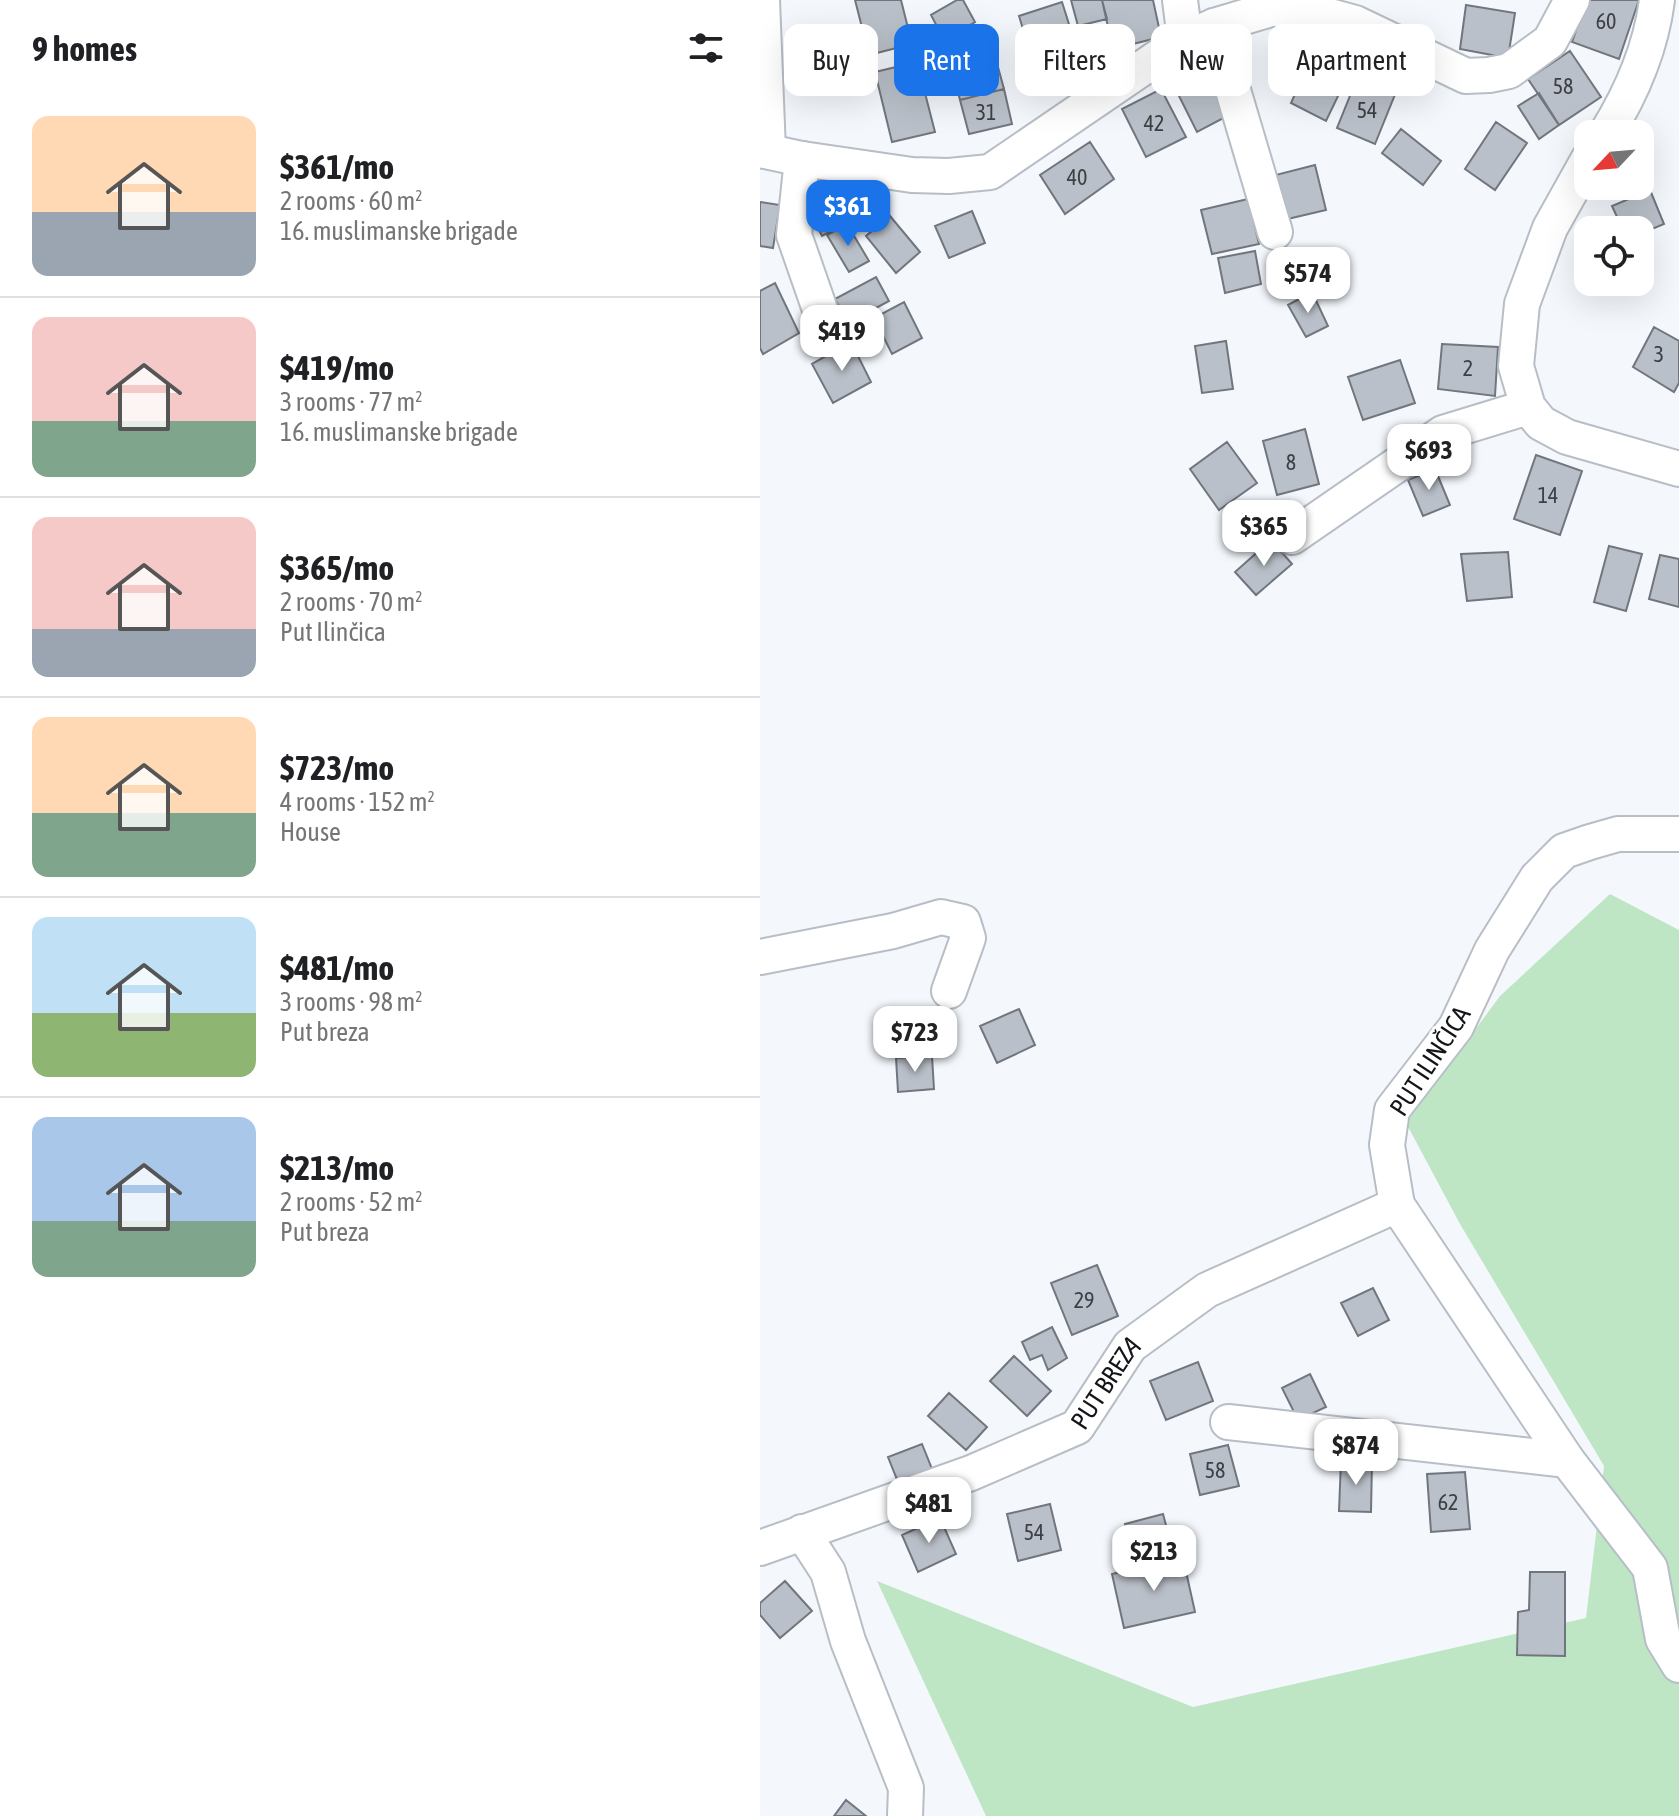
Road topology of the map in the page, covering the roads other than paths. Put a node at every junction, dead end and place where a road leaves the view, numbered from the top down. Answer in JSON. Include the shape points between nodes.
{"nodes":[{"id":1,"x":762,"y":0,"type":"edge"},
{"id":2,"x":1180,"y":0,"type":"edge"},
{"id":3,"x":1572,"y":0,"type":"edge"},
{"id":4,"x":1657,"y":0,"type":"edge"},
{"id":5,"x":1194,"y":24,"type":"edge"},
{"id":6,"x":1224,"y":24,"type":"edge"},
{"id":7,"x":1151,"y":64,"type":"edge"},
{"id":8,"x":1223,"y":96,"type":"edge"},
{"id":9,"x":1614,"y":120,"type":"edge"},
{"id":10,"x":764,"y":150,"type":"edge"},
{"id":11,"x":802,"y":159,"type":"junction"},
{"id":12,"x":1574,"y":185,"type":"edge"},
{"id":13,"x":1275,"y":232,"type":"dead end"},
{"id":14,"x":825,"y":324,"type":"dead end"},
{"id":15,"x":1528,"y":407,"type":"junction"},
{"id":16,"x":1679,"y":469,"type":"edge"},
{"id":17,"x":1292,"y":537,"type":"dead end"},
{"id":18,"x":1679,"y":834,"type":"edge"},
{"id":19,"x":760,"y":957,"type":"edge"},
{"id":20,"x":949,"y":991,"type":"dead end"},
{"id":21,"x":1397,"y":1205,"type":"junction"},
{"id":22,"x":1228,"y":1422,"type":"dead end"},
{"id":23,"x":1567,"y":1460,"type":"junction"},
{"id":24,"x":802,"y":1532,"type":"junction"},
{"id":25,"x":760,"y":1548,"type":"edge"},
{"id":26,"x":1679,"y":1665,"type":"edge"},
{"id":27,"x":905,"y":1816,"type":"edge"}],
"edges":[{"from":1,"to":10,"type":"street"},
{"from":2,"to":5,"type":"street"},
{"from":3,"to":6,"type":"street","via":[[1550,41],[1509,71],[1489,75],[1466,76],[1355,23],[1304,9],[1271,9]]},
{"from":4,"to":9,"type":"street","via":[[1636,76]]},
{"from":7,"to":11,"type":"street","via":[[990,172],[912,175]]},
{"from":8,"to":13,"type":"street"},
{"from":10,"to":11,"type":"street"},
{"from":11,"to":14,"type":"street","via":[[794,235]]},
{"from":12,"to":15,"type":"street","via":[[1550,228],[1522,304],[1516,366]]},
{"from":15,"to":16,"type":"street","via":[[1541,423],[1567,437]]},
{"from":15,"to":17,"type":"street","via":[[1443,433]]},
{"from":18,"to":21,"type":"street","name":"PUT ILINČICA","via":[[1618,834],[1590,842],[1564,851],[1537,878],[1492,950],[1456,1027],[1392,1110],[1387,1145]]},
{"from":19,"to":20,"type":"street","via":[[941,917],[963,922],[968,938]]},
{"from":21,"to":23,"type":"street","name":"PUT ILINČICA"},
{"from":21,"to":24,"type":"street","name":"PUT BREZA","via":[[1207,1290],[1130,1346],[1077,1427],[971,1473]]},
{"from":22,"to":23,"type":"street"},
{"from":23,"to":26,"type":"street","name":"PUT ILINČICA","via":[[1650,1568],[1663,1639]]},
{"from":24,"to":25,"type":"street","name":"PUT BREZA"},
{"from":24,"to":27,"type":"street","via":[[828,1572],[848,1641],[906,1788]]}]}
